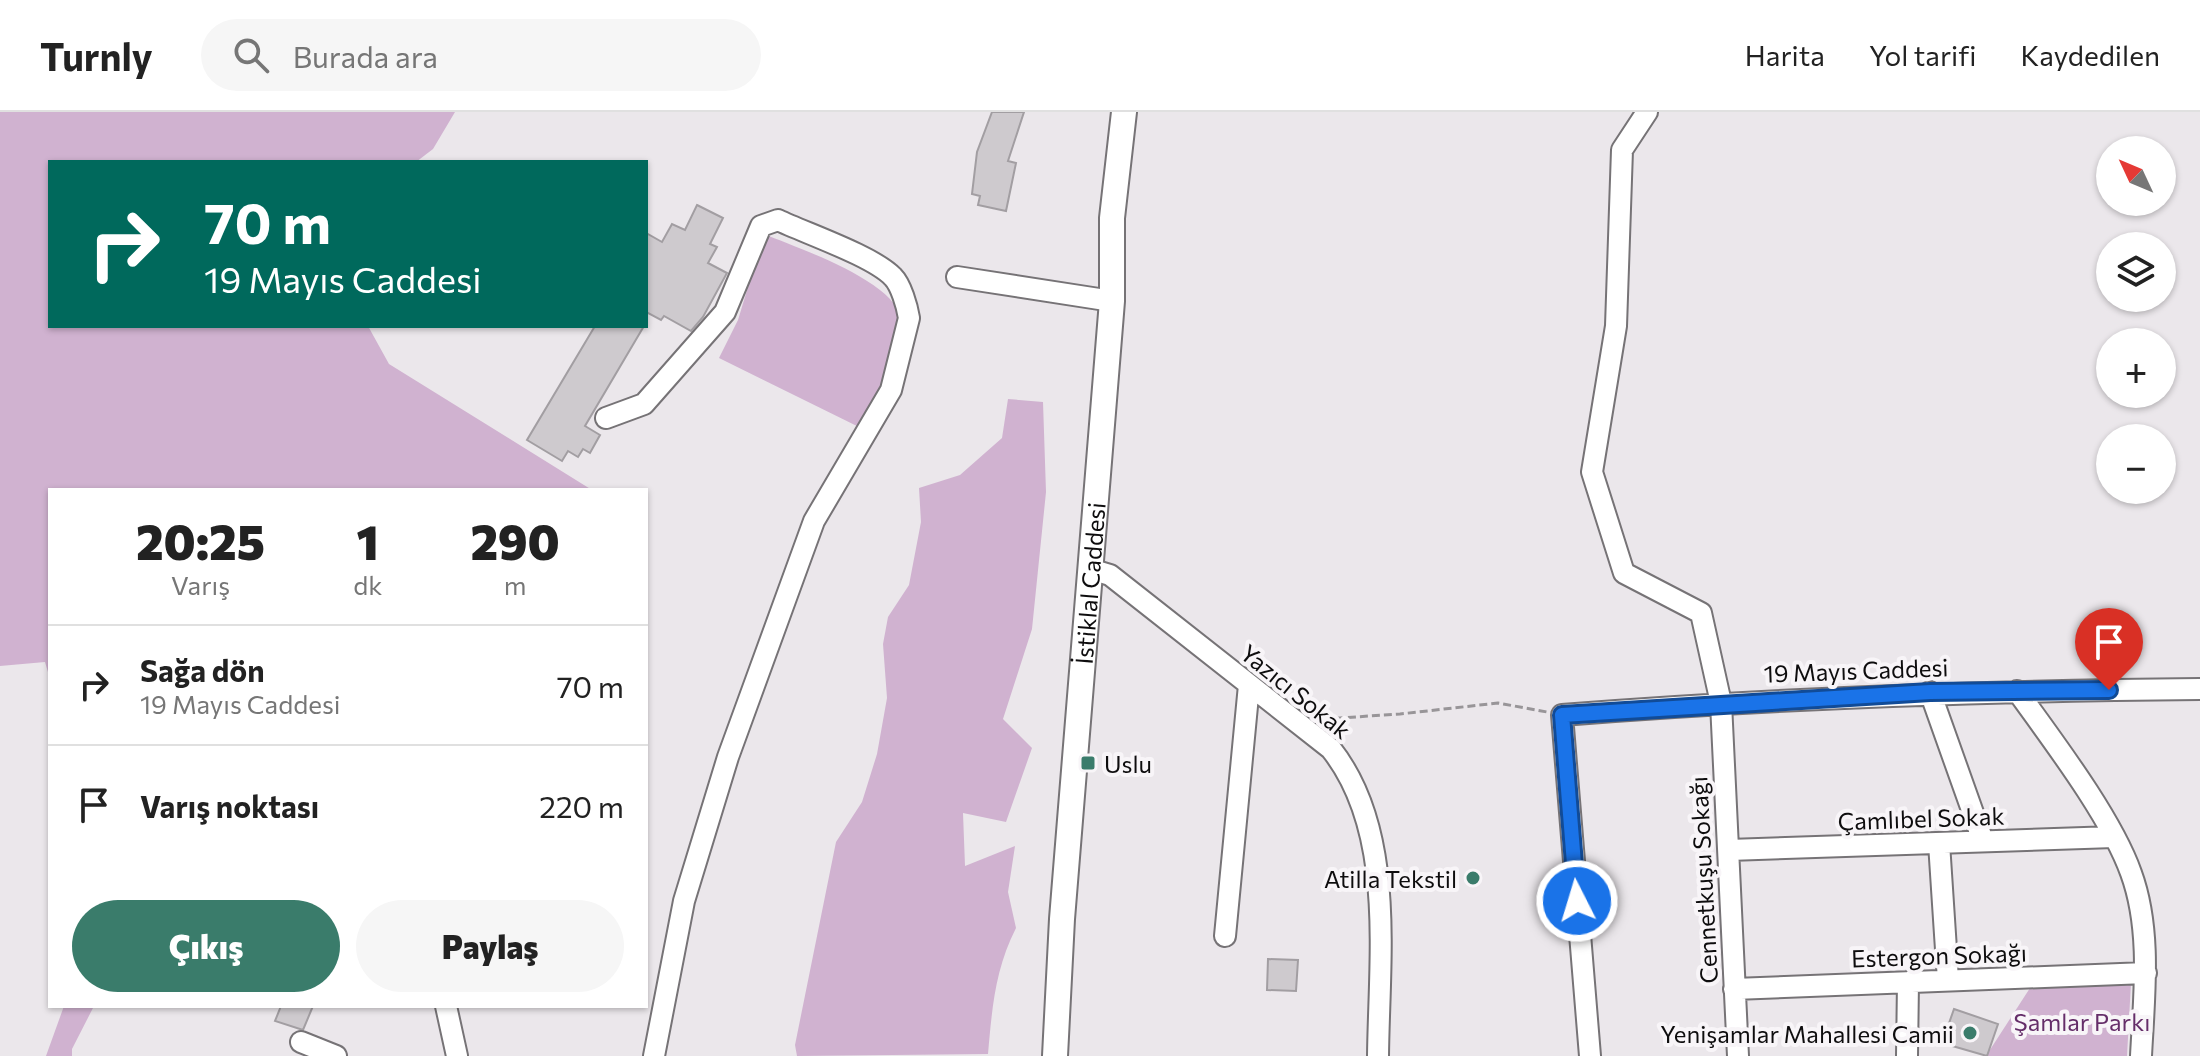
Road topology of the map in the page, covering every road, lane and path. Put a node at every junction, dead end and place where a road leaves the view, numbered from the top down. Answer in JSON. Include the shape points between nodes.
{"nodes":[{"id":1,"x":1124,"y":112,"type":"edge"},
{"id":2,"x":1647,"y":112,"type":"edge"},
{"id":3,"x":957,"y":277,"type":"dead end"},
{"id":4,"x":1112,"y":301,"type":"junction"},
{"id":5,"x":606,"y":418,"type":"dead end"},
{"id":6,"x":1090,"y":569,"type":"junction"},
{"id":7,"x":1249,"y":685,"type":"junction"},
{"id":8,"x":2200,"y":689,"type":"edge"},
{"id":9,"x":2017,"y":691,"type":"junction"},
{"id":10,"x":1930,"y":692,"type":"junction"},
{"id":11,"x":1721,"y":703,"type":"junction"},
{"id":12,"x":1562,"y":715,"type":"junction"},
{"id":13,"x":1324,"y":719,"type":"dead end"},
{"id":14,"x":2114,"y":837,"type":"junction"},
{"id":15,"x":1983,"y":841,"type":"junction"},
{"id":16,"x":1939,"y":843,"type":"junction"},
{"id":17,"x":1729,"y":850,"type":"junction"},
{"id":18,"x":1225,"y":936,"type":"dead end"},
{"id":19,"x":2146,"y":973,"type":"junction"},
{"id":20,"x":1948,"y":980,"type":"junction"},
{"id":21,"x":1908,"y":982,"type":"junction"},
{"id":22,"x":1734,"y":989,"type":"junction"},
{"id":23,"x":441,"y":1010,"type":"edge"},
{"id":24,"x":301,"y":1042,"type":"dead end"},
{"id":25,"x":336,"y":1056,"type":"edge"},
{"id":26,"x":457,"y":1056,"type":"edge"},
{"id":27,"x":654,"y":1056,"type":"edge"},
{"id":28,"x":1055,"y":1056,"type":"edge"},
{"id":29,"x":1378,"y":1056,"type":"edge"},
{"id":30,"x":1590,"y":1056,"type":"edge"},
{"id":31,"x":1738,"y":1056,"type":"edge"},
{"id":32,"x":1907,"y":1056,"type":"edge"},
{"id":33,"x":2141,"y":1056,"type":"edge"}],
"edges":[{"from":1,"to":4,"type":"main road","name":"İstiklal Caddesi","via":[[1112,218]]},
{"from":2,"to":11,"type":"street","name":"Cennetkuşu Sokağı","via":[[1622,150],[1616,326],[1592,472],[1624,573],[1701,613]]},
{"from":3,"to":4,"type":"street"},
{"from":4,"to":6,"type":"main road","name":"İstiklal Caddesi"},
{"from":5,"to":27,"type":"street","via":[[644,404],[725,312],[761,226],[778,220],[893,277],[909,318],[891,390],[814,521],[783,599],[684,901]]},
{"from":6,"to":7,"type":"street","name":"Yazıcı Sokak","via":[[1110,575]]},
{"from":6,"to":28,"type":"main road","name":"İstiklal Caddesi"},
{"from":7,"to":18,"type":"street"},
{"from":7,"to":29,"type":"street","name":"Yazıcı Sokak","via":[[1331,749],[1347,769],[1378,863]]},
{"from":8,"to":9,"type":"street","name":"19 Mayıs Caddesi"},
{"from":9,"to":10,"type":"street","name":"19 Mayıs Caddesi"},
{"from":9,"to":14,"type":"street"},
{"from":10,"to":11,"type":"street","name":"19 Mayıs Caddesi"},
{"from":10,"to":15,"type":"street"},
{"from":11,"to":12,"type":"street","name":"19 Mayıs Caddesi"},
{"from":11,"to":17,"type":"street","name":"Cennetkuşu Sokağı"},
{"from":12,"to":13,"type":"path","via":[[1498,703]]},
{"from":12,"to":30,"type":"street"},
{"from":14,"to":15,"type":"street","name":"Çamlıbel Sokak"},
{"from":14,"to":19,"type":"street","via":[[2132,874]]},
{"from":15,"to":16,"type":"street","name":"Çamlıbel Sokak"},
{"from":16,"to":17,"type":"street","name":"Çamlıbel Sokak"},
{"from":16,"to":20,"type":"street"},
{"from":17,"to":22,"type":"street","name":"Cennetkuşu Sokağı"},
{"from":19,"to":20,"type":"street","name":"Estergon Sokağı"},
{"from":19,"to":33,"type":"street"},
{"from":20,"to":21,"type":"street","name":"Estergon Sokağı"},
{"from":21,"to":22,"type":"street","name":"Estergon Sokağı"},
{"from":21,"to":32,"type":"street"},
{"from":22,"to":31,"type":"street","name":"Cennetkuşu Sokağı"},
{"from":23,"to":26,"type":"street"},
{"from":24,"to":25,"type":"street"}]}
